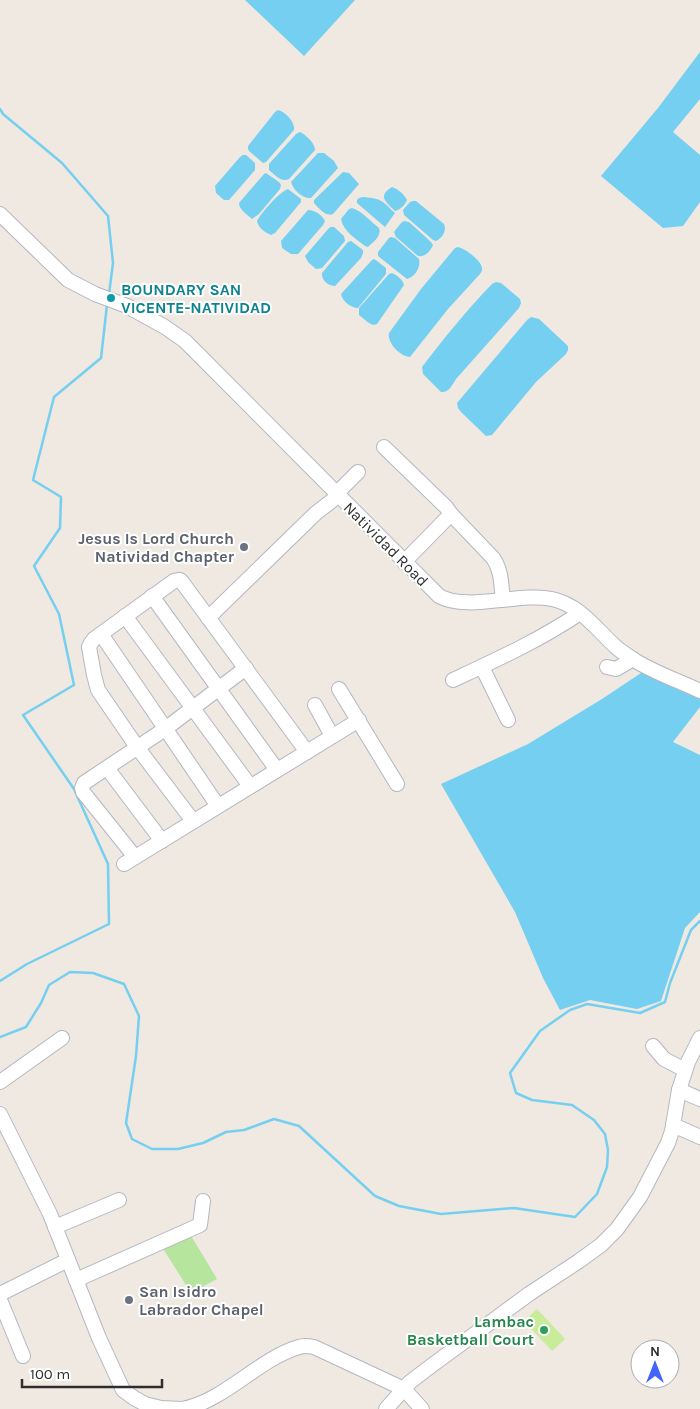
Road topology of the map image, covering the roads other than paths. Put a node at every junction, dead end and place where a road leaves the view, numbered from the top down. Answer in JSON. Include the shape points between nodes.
{"nodes":[{"id":1,"x":0,"y":214,"type":"edge"},
{"id":2,"x":384,"y":447,"type":"dead end"},
{"id":3,"x":358,"y":472,"type":"dead end"},
{"id":4,"x":337,"y":495,"type":"junction"},
{"id":5,"x":451,"y":514,"type":"junction"},
{"id":6,"x":404,"y":562,"type":"junction"},
{"id":7,"x":152,"y":596,"type":"junction"},
{"id":8,"x":503,"y":600,"type":"junction"},
{"id":9,"x":580,"y":613,"type":"junction"},
{"id":10,"x":125,"y":616,"type":"junction"},
{"id":11,"x":208,"y":618,"type":"junction"},
{"id":12,"x":101,"y":634,"type":"junction"},
{"id":13,"x":633,"y":659,"type":"junction"},
{"id":14,"x":482,"y":667,"type":"junction"},
{"id":15,"x":607,"y":667,"type":"dead end"},
{"id":16,"x":246,"y":668,"type":"junction"},
{"id":17,"x":453,"y":680,"type":"dead end"},
{"id":18,"x":218,"y":689,"type":"junction"},
{"id":19,"x":339,"y":689,"type":"dead end"},
{"id":20,"x":700,"y":691,"type":"edge"},
{"id":21,"x":315,"y":705,"type":"dead end"},
{"id":22,"x":192,"y":709,"type":"junction"},
{"id":23,"x":358,"y":720,"type":"junction"},
{"id":24,"x":508,"y":720,"type":"dead end"},
{"id":25,"x":165,"y":729,"type":"junction"},
{"id":26,"x":332,"y":736,"type":"junction"},
{"id":27,"x":137,"y":748,"type":"junction"},
{"id":28,"x":308,"y":752,"type":"junction"},
{"id":29,"x":107,"y":768,"type":"junction"},
{"id":30,"x":276,"y":770,"type":"junction"},
{"id":31,"x":397,"y":784,"type":"dead end"},
{"id":32,"x":250,"y":786,"type":"junction"},
{"id":33,"x":218,"y":806,"type":"junction"},
{"id":34,"x":193,"y":821,"type":"junction"},
{"id":35,"x":162,"y":841,"type":"junction"},
{"id":36,"x":62,"y":1038,"type":"dead end"},
{"id":37,"x":700,"y":1038,"type":"edge"},
{"id":38,"x":653,"y":1046,"type":"dead end"},
{"id":39,"x":685,"y":1070,"type":"junction"},
{"id":40,"x":0,"y":1082,"type":"edge"},
{"id":41,"x":679,"y":1090,"type":"junction"},
{"id":42,"x":700,"y":1099,"type":"edge"},
{"id":43,"x":0,"y":1114,"type":"edge"},
{"id":44,"x":673,"y":1125,"type":"junction"},
{"id":45,"x":700,"y":1137,"type":"edge"},
{"id":46,"x":119,"y":1200,"type":"dead end"},
{"id":47,"x":203,"y":1202,"type":"dead end"},
{"id":48,"x":55,"y":1227,"type":"junction"},
{"id":49,"x":68,"y":1260,"type":"junction"},
{"id":50,"x":76,"y":1280,"type":"junction"},
{"id":51,"x":0,"y":1294,"type":"edge"},
{"id":52,"x":0,"y":1300,"type":"edge"},
{"id":53,"x":23,"y":1356,"type":"dead end"},
{"id":54,"x":404,"y":1389,"type":"junction"},
{"id":55,"x":182,"y":1409,"type":"edge"},
{"id":56,"x":386,"y":1409,"type":"edge"},
{"id":57,"x":422,"y":1409,"type":"edge"}],
"edges":[{"from":1,"to":4,"type":"street","name":"Natividad Road","via":[[68,280],[127,306],[165,326],[185,341]]},
{"from":2,"to":5,"type":"street"},
{"from":3,"to":4,"type":"street"},
{"from":4,"to":6,"type":"street","name":"Natividad Road"},
{"from":4,"to":11,"type":"street"},
{"from":5,"to":6,"type":"street"},
{"from":5,"to":8,"type":"street","via":[[498,566]]},
{"from":6,"to":8,"type":"street","name":"Natividad Road","via":[[445,599],[453,602]]},
{"from":7,"to":10,"type":"street"},
{"from":7,"to":11,"type":"street","via":[[180,580]]},
{"from":7,"to":18,"type":"street"},
{"from":8,"to":9,"type":"street","name":"Natividad Road","via":[[552,599]]},
{"from":9,"to":13,"type":"street","name":"Natividad Road"},
{"from":9,"to":14,"type":"street"},
{"from":10,"to":12,"type":"street"},
{"from":10,"to":22,"type":"street"},
{"from":11,"to":16,"type":"street"},
{"from":12,"to":25,"type":"street"},
{"from":12,"to":27,"type":"street","via":[[90,643],[98,690]]},
{"from":13,"to":15,"type":"street","via":[[616,669]]},
{"from":13,"to":20,"type":"street","name":"Natividad Road"},
{"from":14,"to":17,"type":"street"},
{"from":14,"to":24,"type":"street"},
{"from":16,"to":18,"type":"street"},
{"from":16,"to":28,"type":"street"},
{"from":18,"to":22,"type":"street"},
{"from":18,"to":30,"type":"street"},
{"from":19,"to":23,"type":"street"},
{"from":21,"to":26,"type":"street"},
{"from":22,"to":25,"type":"street"},
{"from":22,"to":32,"type":"street"},
{"from":23,"to":26,"type":"street"},
{"from":23,"to":31,"type":"street"},
{"from":25,"to":27,"type":"street"},
{"from":25,"to":33,"type":"street"},
{"from":26,"to":28,"type":"street"},
{"from":27,"to":29,"type":"street"},
{"from":27,"to":34,"type":"street"},
{"from":28,"to":30,"type":"street"},
{"from":29,"to":35,"type":"street"},
{"from":29,"to":35,"type":"street","via":[[84,782],[82,788],[129,861]]},
{"from":30,"to":32,"type":"street"},
{"from":32,"to":33,"type":"street"},
{"from":33,"to":34,"type":"street"},
{"from":34,"to":35,"type":"street"},
{"from":36,"to":40,"type":"street"},
{"from":37,"to":39,"type":"street"},
{"from":38,"to":39,"type":"street","via":[[664,1059]]},
{"from":39,"to":41,"type":"street"},
{"from":41,"to":42,"type":"street"},
{"from":41,"to":44,"type":"street"},
{"from":43,"to":48,"type":"street"},
{"from":44,"to":45,"type":"street"},
{"from":44,"to":54,"type":"street","via":[[661,1157],[617,1230]]},
{"from":46,"to":48,"type":"street"},
{"from":47,"to":50,"type":"street","via":[[200,1225]]},
{"from":48,"to":49,"type":"street"},
{"from":49,"to":50,"type":"street"},
{"from":49,"to":51,"type":"street"},
{"from":50,"to":55,"type":"street","via":[[123,1390],[145,1404]]},
{"from":52,"to":53,"type":"street"},
{"from":54,"to":55,"type":"street","via":[[306,1346],[274,1358],[194,1407]]},
{"from":54,"to":56,"type":"street"},
{"from":54,"to":57,"type":"street"}]}
